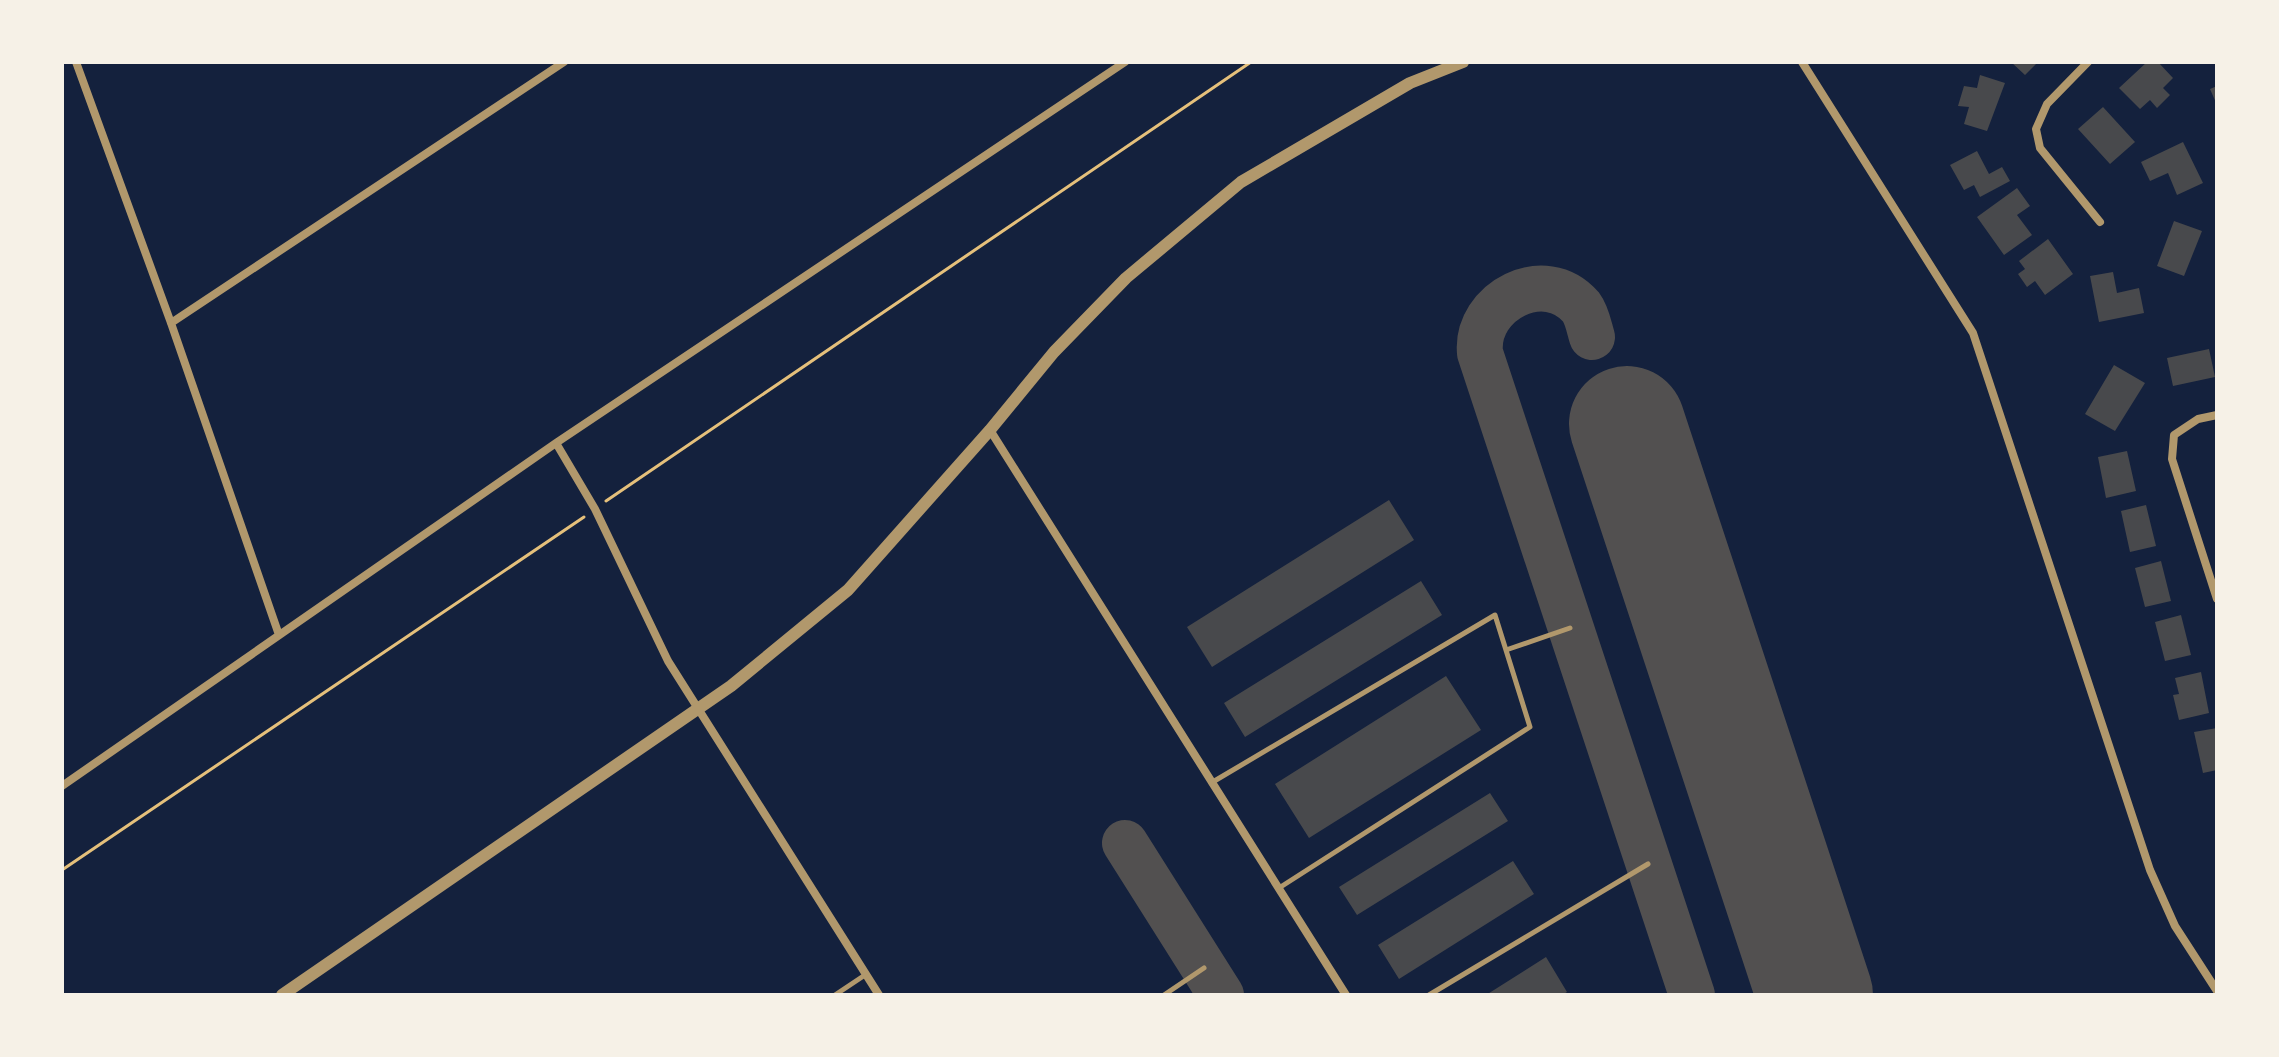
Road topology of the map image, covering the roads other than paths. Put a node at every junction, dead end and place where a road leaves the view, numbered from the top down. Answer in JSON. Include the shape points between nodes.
{"nodes":[{"id":1,"x":76,"y":62,"type":"edge"},
{"id":2,"x":564,"y":62,"type":"edge"},
{"id":3,"x":1125,"y":62,"type":"edge"},
{"id":4,"x":1463,"y":62,"type":"edge"},
{"id":5,"x":1802,"y":62,"type":"edge"},
{"id":6,"x":2088,"y":62,"type":"edge"},
{"id":7,"x":2100,"y":222,"type":"dead end"},
{"id":8,"x":171,"y":323,"type":"junction"},
{"id":9,"x":2217,"y":415,"type":"edge"},
{"id":10,"x":990,"y":430,"type":"junction"},
{"id":11,"x":556,"y":443,"type":"junction"},
{"id":12,"x":2217,"y":599,"type":"edge"},
{"id":13,"x":1570,"y":628,"type":"dead end"},
{"id":14,"x":279,"y":635,"type":"junction"},
{"id":15,"x":1506,"y":650,"type":"junction"},
{"id":16,"x":698,"y":709,"type":"junction"},
{"id":17,"x":1211,"y":783,"type":"junction"},
{"id":18,"x":62,"y":786,"type":"edge"},
{"id":19,"x":1648,"y":864,"type":"dead end"},
{"id":20,"x":1279,"y":889,"type":"junction"},
{"id":21,"x":1204,"y":968,"type":"dead end"},
{"id":22,"x":866,"y":974,"type":"junction"},
{"id":23,"x":2217,"y":991,"type":"edge"},
{"id":24,"x":282,"y":995,"type":"edge"},
{"id":25,"x":835,"y":995,"type":"edge"},
{"id":26,"x":879,"y":995,"type":"edge"},
{"id":27,"x":1164,"y":995,"type":"edge"},
{"id":28,"x":1346,"y":995,"type":"edge"},
{"id":29,"x":1429,"y":995,"type":"edge"}],
"edges":[{"from":1,"to":8,"type":"street"},
{"from":2,"to":8,"type":"street"},
{"from":3,"to":11,"type":"street"},
{"from":4,"to":10,"type":"street","via":[[1410,83],[1241,182],[1126,278],[1054,352]]},
{"from":5,"to":23,"type":"street","via":[[1973,333],[2150,870],[2175,926]]},
{"from":6,"to":7,"type":"street","via":[[2047,104],[2036,129],[2040,148]]},
{"from":8,"to":14,"type":"street"},
{"from":9,"to":12,"type":"street","via":[[2198,419],[2174,435],[2172,459]]},
{"from":10,"to":16,"type":"street","via":[[848,590]]},
{"from":10,"to":17,"type":"street"},
{"from":11,"to":14,"type":"street"},
{"from":11,"to":16,"type":"street"},
{"from":13,"to":15,"type":"lane"},
{"from":14,"to":18,"type":"street"},
{"from":15,"to":17,"type":"lane","via":[[1495,615]]},
{"from":15,"to":20,"type":"lane","via":[[1530,727]]},
{"from":16,"to":22,"type":"street"},
{"from":16,"to":24,"type":"street"},
{"from":17,"to":20,"type":"street"},
{"from":19,"to":29,"type":"lane"},
{"from":20,"to":28,"type":"street"},
{"from":21,"to":27,"type":"lane"},
{"from":22,"to":25,"type":"lane"},
{"from":22,"to":26,"type":"street"}]}
